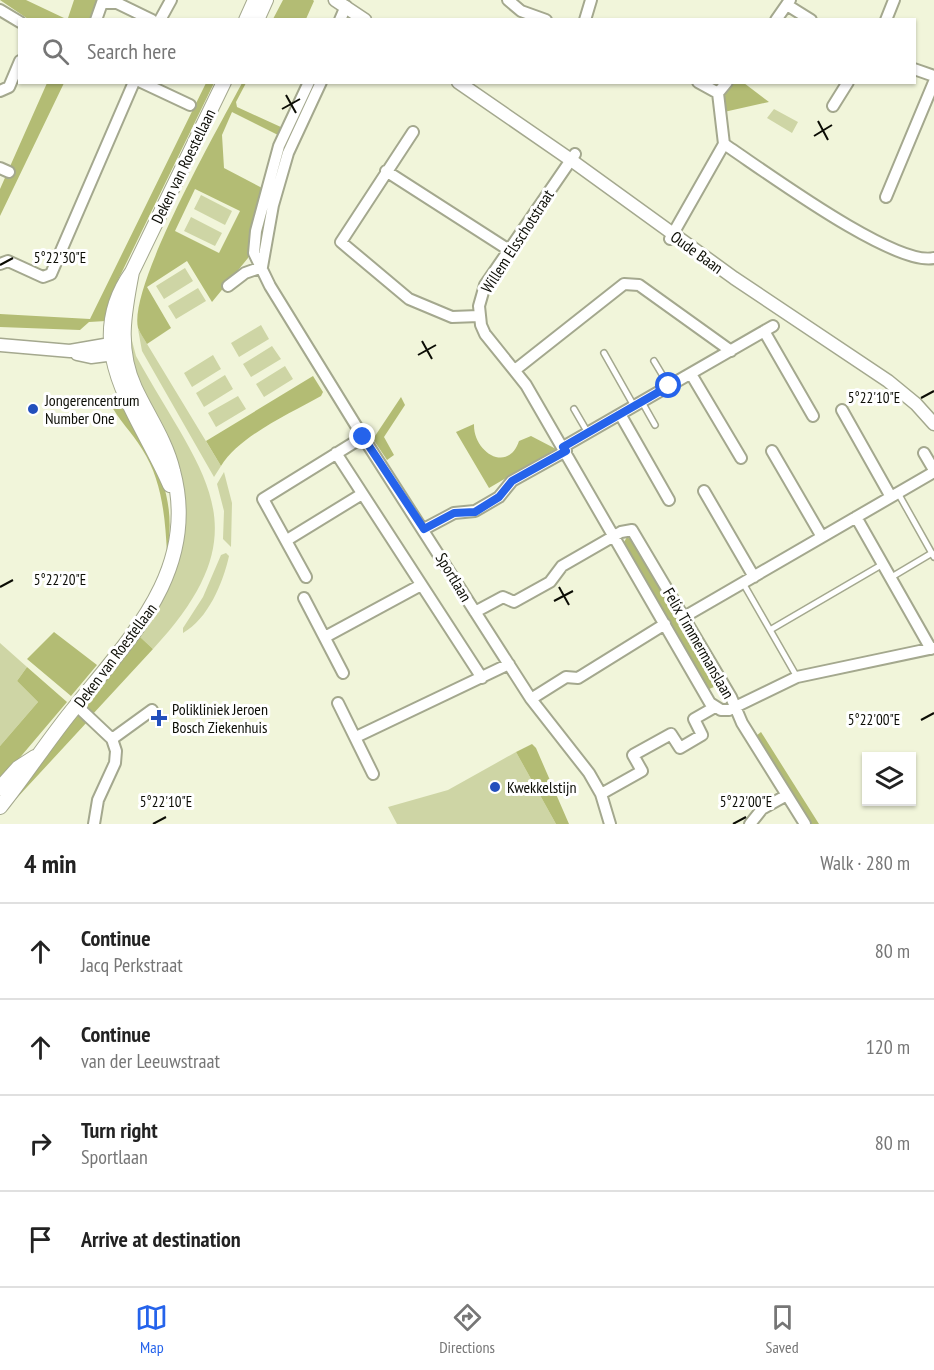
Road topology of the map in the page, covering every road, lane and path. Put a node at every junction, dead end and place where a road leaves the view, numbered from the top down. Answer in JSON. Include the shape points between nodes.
{"nodes":[{"id":1,"x":171,"y":0,"type":"edge"},
{"id":2,"x":255,"y":0,"type":"edge"},
{"id":3,"x":266,"y":0,"type":"edge"},
{"id":4,"x":334,"y":0,"type":"edge"},
{"id":5,"x":508,"y":0,"type":"edge"},
{"id":6,"x":591,"y":0,"type":"edge"},
{"id":7,"x":894,"y":0,"type":"edge"},
{"id":8,"x":103,"y":2,"type":"edge"},
{"id":9,"x":789,"y":3,"type":"edge"},
{"id":10,"x":0,"y":10,"type":"edge"},
{"id":11,"x":352,"y":10,"type":"edge"},
{"id":12,"x":519,"y":15,"type":"edge"},
{"id":13,"x":97,"y":18,"type":"edge"},
{"id":14,"x":148,"y":18,"type":"edge"},
{"id":15,"x":161,"y":18,"type":"edge"},
{"id":16,"x":247,"y":18,"type":"edge"},
{"id":17,"x":258,"y":18,"type":"edge"},
{"id":18,"x":535,"y":18,"type":"edge"},
{"id":19,"x":586,"y":18,"type":"edge"},
{"id":20,"x":778,"y":18,"type":"edge"},
{"id":21,"x":808,"y":18,"type":"edge"},
{"id":22,"x":887,"y":18,"type":"edge"},
{"id":23,"x":18,"y":21,"type":"edge"},
{"id":24,"x":18,"y":66,"type":"edge"},
{"id":25,"x":916,"y":69,"type":"edge"},
{"id":26,"x":934,"y":76,"type":"edge"},
{"id":27,"x":934,"y":82,"type":"edge"},
{"id":28,"x":133,"y":84,"type":"edge"},
{"id":29,"x":145,"y":84,"type":"edge"},
{"id":30,"x":308,"y":84,"type":"edge"},
{"id":31,"x":320,"y":84,"type":"edge"},
{"id":32,"x":461,"y":84,"type":"edge"},
{"id":33,"x":702,"y":84,"type":"edge"},
{"id":34,"x":725,"y":84,"type":"edge"},
{"id":35,"x":847,"y":84,"type":"edge"},
{"id":36,"x":222,"y":86,"type":"edge"},
{"id":37,"x":0,"y":91,"type":"edge"},
{"id":38,"x":718,"y":93,"type":"junction"},
{"id":39,"x":190,"y":105,"type":"dead end"},
{"id":40,"x":833,"y":106,"type":"dead end"},
{"id":41,"x":413,"y":132,"type":"dead end"},
{"id":42,"x":724,"y":144,"type":"junction"},
{"id":43,"x":573,"y":157,"type":"junction"},
{"id":44,"x":386,"y":171,"type":"junction"},
{"id":45,"x":886,"y":197,"type":"dead end"},
{"id":46,"x":671,"y":237,"type":"junction"},
{"id":47,"x":509,"y":250,"type":"junction"},
{"id":48,"x":934,"y":258,"type":"edge"},
{"id":49,"x":0,"y":264,"type":"edge"},
{"id":50,"x":262,"y":267,"type":"junction"},
{"id":51,"x":228,"y":286,"type":"dead end"},
{"id":52,"x":479,"y":316,"type":"junction"},
{"id":53,"x":0,"y":345,"type":"edge"},
{"id":54,"x":117,"y":349,"type":"junction"},
{"id":55,"x":731,"y":351,"type":"junction"},
{"id":56,"x":604,"y":353,"type":"dead end"},
{"id":57,"x":654,"y":361,"type":"dead end"},
{"id":58,"x":514,"y":370,"type":"junction"},
{"id":59,"x":691,"y":374,"type":"junction"},
{"id":60,"x":669,"y":386,"type":"junction"},
{"id":61,"x":638,"y":404,"type":"junction"},
{"id":62,"x":574,"y":409,"type":"dead end"},
{"id":63,"x":842,"y":410,"type":"dead end"},
{"id":64,"x":620,"y":414,"type":"junction"},
{"id":65,"x":813,"y":416,"type":"dead end"},
{"id":66,"x":934,"y":424,"type":"edge"},
{"id":67,"x":655,"y":425,"type":"dead end"},
{"id":68,"x":588,"y":433,"type":"junction"},
{"id":69,"x":363,"y":437,"type":"junction"},
{"id":70,"x":564,"y":449,"type":"junction"},
{"id":71,"x":772,"y":450,"type":"dead end"},
{"id":72,"x":336,"y":453,"type":"junction"},
{"id":73,"x":924,"y":453,"type":"dead end"},
{"id":74,"x":741,"y":458,"type":"dead end"},
{"id":75,"x":934,"y":471,"type":"edge"},
{"id":76,"x":704,"y":491,"type":"dead end"},
{"id":77,"x":362,"y":494,"type":"junction"},
{"id":78,"x":894,"y":495,"type":"junction"},
{"id":79,"x":669,"y":500,"type":"dead end"},
{"id":80,"x":856,"y":517,"type":"junction"},
{"id":81,"x":424,"y":529,"type":"junction"},
{"id":82,"x":614,"y":535,"type":"junction"},
{"id":83,"x":822,"y":537,"type":"junction"},
{"id":84,"x":287,"y":540,"type":"junction"},
{"id":85,"x":933,"y":555,"type":"edge"},
{"id":86,"x":883,"y":564,"type":"junction"},
{"id":87,"x":306,"y":577,"type":"dead end"},
{"id":88,"x":754,"y":577,"type":"junction"},
{"id":89,"x":890,"y":578,"type":"junction"},
{"id":90,"x":743,"y":583,"type":"junction"},
{"id":91,"x":421,"y":585,"type":"junction"},
{"id":92,"x":304,"y":598,"type":"dead end"},
{"id":93,"x":475,"y":612,"type":"junction"},
{"id":94,"x":684,"y":617,"type":"junction"},
{"id":95,"x":665,"y":624,"type":"junction"},
{"id":96,"x":770,"y":630,"type":"junction"},
{"id":97,"x":325,"y":637,"type":"junction"},
{"id":98,"x":933,"y":648,"type":"edge"},
{"id":99,"x":509,"y":664,"type":"junction"},
{"id":100,"x":343,"y":673,"type":"dead end"},
{"id":101,"x":797,"y":677,"type":"junction"},
{"id":102,"x":482,"y":678,"type":"junction"},
{"id":103,"x":531,"y":699,"type":"junction"},
{"id":104,"x":338,"y":703,"type":"dead end"},
{"id":105,"x":76,"y":705,"type":"junction"},
{"id":106,"x":715,"y":707,"type":"junction"},
{"id":107,"x":736,"y":708,"type":"junction"},
{"id":108,"x":152,"y":710,"type":"dead end"},
{"id":109,"x":356,"y":737,"type":"junction"},
{"id":110,"x":112,"y":739,"type":"junction"},
{"id":111,"x":37,"y":756,"type":"junction"},
{"id":112,"x":373,"y":774,"type":"dead end"},
{"id":113,"x":0,"y":788,"type":"edge"},
{"id":114,"x":601,"y":794,"type":"junction"},
{"id":115,"x":787,"y":795,"type":"junction"},
{"id":116,"x":0,"y":807,"type":"edge"},
{"id":117,"x":94,"y":824,"type":"edge"},
{"id":118,"x":610,"y":824,"type":"edge"},
{"id":119,"x":750,"y":824,"type":"edge"},
{"id":120,"x":805,"y":824,"type":"edge"}],
"edges":[{"from":1,"to":15,"type":"street"},
{"from":2,"to":16,"type":"main road"},
{"from":3,"to":17,"type":"main road"},
{"from":4,"to":11,"type":"street"},
{"from":5,"to":12,"type":"street"},
{"from":6,"to":19,"type":"street"},
{"from":7,"to":22,"type":"street"},
{"from":8,"to":13,"type":"street"},
{"from":8,"to":14,"type":"street","via":[[117,3]]},
{"from":9,"to":20,"type":"street"},
{"from":9,"to":21,"type":"street"},
{"from":10,"to":23,"type":"street"},
{"from":12,"to":18,"type":"street"},
{"from":24,"to":37,"type":"street","via":[[9,87]]},
{"from":25,"to":26,"type":"street"},
{"from":27,"to":45,"type":"street"},
{"from":28,"to":49,"type":"street","via":[[51,274],[43,277],[8,261]]},
{"from":29,"to":39,"type":"street"},
{"from":30,"to":50,"type":"street","name":"Sportlaan","via":[[279,146],[263,202],[254,253]]},
{"from":31,"to":50,"type":"street","via":[[288,153]]},
{"from":32,"to":43,"type":"street","name":"Oude Baan"},
{"from":33,"to":38,"type":"street"},
{"from":34,"to":38,"type":"street"},
{"from":35,"to":40,"type":"street"},
{"from":36,"to":54,"type":"main road","name":"Deken van Roestellaan","via":[[132,272]]},
{"from":38,"to":42,"type":"street"},
{"from":41,"to":44,"type":"street"},
{"from":42,"to":46,"type":"street"},
{"from":42,"to":48,"type":"street","via":[[858,232],[921,260]]},
{"from":43,"to":46,"type":"street","name":"Oude Baan"},
{"from":43,"to":47,"type":"street","name":"Willem Elsschotstraat"},
{"from":44,"to":47,"type":"street"},
{"from":44,"to":52,"type":"street","via":[[342,237],[343,245],[409,299],[452,317]]},
{"from":46,"to":66,"type":"street","name":"Oude Baan","via":[[888,381]]},
{"from":47,"to":52,"type":"street","name":"Willem Elsschotstraat","via":[[485,285]]},
{"from":50,"to":51,"type":"street","via":[[245,273]]},
{"from":50,"to":69,"type":"street","name":"Sportlaan"},
{"from":52,"to":58,"type":"street","name":"Willem Elsschotstraat","via":[[485,334]]},
{"from":53,"to":54,"type":"street","via":[[70,351]]},
{"from":54,"to":105,"type":"main road","name":"Deken van Roestellaan","via":[[168,454],[177,490],[175,551],[158,597],[145,618]]},
{"from":55,"to":58,"type":"street","via":[[631,282]]},
{"from":55,"to":59,"type":"street"},
{"from":55,"to":65,"type":"street","via":[[769,329]]},
{"from":56,"to":61,"type":"lane"},
{"from":57,"to":60,"type":"lane"},
{"from":58,"to":70,"type":"street","name":"Willem Elsschotstraat"},
{"from":59,"to":60,"type":"street"},
{"from":59,"to":74,"type":"street"},
{"from":60,"to":61,"type":"street"},
{"from":61,"to":64,"type":"street"},
{"from":61,"to":67,"type":"lane"},
{"from":62,"to":68,"type":"lane"},
{"from":63,"to":78,"type":"street"},
{"from":64,"to":68,"type":"street"},
{"from":64,"to":79,"type":"street"},
{"from":68,"to":70,"type":"street"},
{"from":69,"to":72,"type":"street"},
{"from":69,"to":81,"type":"street","name":"Sportlaan"},
{"from":70,"to":81,"type":"street","via":[[512,481],[499,497],[475,512],[454,513]]},
{"from":70,"to":82,"type":"street","name":"Felix Timmermanslaan"},
{"from":71,"to":83,"type":"street"},
{"from":72,"to":77,"type":"street"},
{"from":72,"to":84,"type":"street","via":[[263,499]]},
{"from":73,"to":75,"type":"street"},
{"from":75,"to":78,"type":"street"},
{"from":76,"to":88,"type":"street"},
{"from":77,"to":84,"type":"street"},
{"from":77,"to":91,"type":"street"},
{"from":78,"to":80,"type":"street"},
{"from":78,"to":85,"type":"lane"},
{"from":80,"to":83,"type":"street"},
{"from":80,"to":86,"type":"street"},
{"from":81,"to":93,"type":"street","name":"Sportlaan"},
{"from":82,"to":93,"type":"street","via":[[562,566],[550,582],[514,602],[503,597]]},
{"from":82,"to":94,"type":"street","name":"Felix Timmermanslaan","via":[[628,530],[636,533]]},
{"from":82,"to":95,"type":"street","name":"Felix Timmermanslaan"},
{"from":83,"to":88,"type":"street"},
{"from":84,"to":87,"type":"street"},
{"from":85,"to":89,"type":"lane"},
{"from":86,"to":89,"type":"street"},
{"from":86,"to":96,"type":"lane"},
{"from":88,"to":90,"type":"street"},
{"from":89,"to":98,"type":"street"},
{"from":90,"to":94,"type":"street"},
{"from":90,"to":96,"type":"lane"},
{"from":91,"to":97,"type":"street"},
{"from":91,"to":102,"type":"street"},
{"from":92,"to":97,"type":"street"},
{"from":93,"to":99,"type":"street","name":"Sportlaan"},
{"from":94,"to":107,"type":"street","name":"Felix Timmermanslaan"},
{"from":95,"to":103,"type":"street","via":[[578,678],[566,677]]},
{"from":95,"to":106,"type":"street","name":"Felix Timmermanslaan"},
{"from":96,"to":101,"type":"lane"},
{"from":97,"to":100,"type":"street"},
{"from":98,"to":101,"type":"street"},
{"from":99,"to":102,"type":"street"},
{"from":99,"to":103,"type":"street","name":"Sportlaan"},
{"from":101,"to":107,"type":"street"},
{"from":102,"to":109,"type":"street"},
{"from":103,"to":114,"type":"street","name":"Sportlaan"},
{"from":104,"to":109,"type":"street"},
{"from":105,"to":110,"type":"street"},
{"from":105,"to":111,"type":"main road","name":"Deken van Roestellaan"},
{"from":106,"to":107,"type":"street","name":"Felix Timmermanslaan"},
{"from":106,"to":114,"type":"street","via":[[694,719],[702,735],[680,748],[671,734],[633,755],[642,771]]},
{"from":107,"to":115,"type":"street"},
{"from":108,"to":110,"type":"street"},
{"from":109,"to":112,"type":"street"},
{"from":110,"to":117,"type":"street","via":[[115,763],[98,800]]},
{"from":111,"to":113,"type":"main road","name":"Deken van Roestellaan","via":[[18,768]]},
{"from":111,"to":116,"type":"main road","name":"Deken van Roestellaan"},
{"from":114,"to":118,"type":"street","name":"Sportlaan"},
{"from":115,"to":119,"type":"street","via":[[762,809]]},
{"from":115,"to":120,"type":"street"}]}
